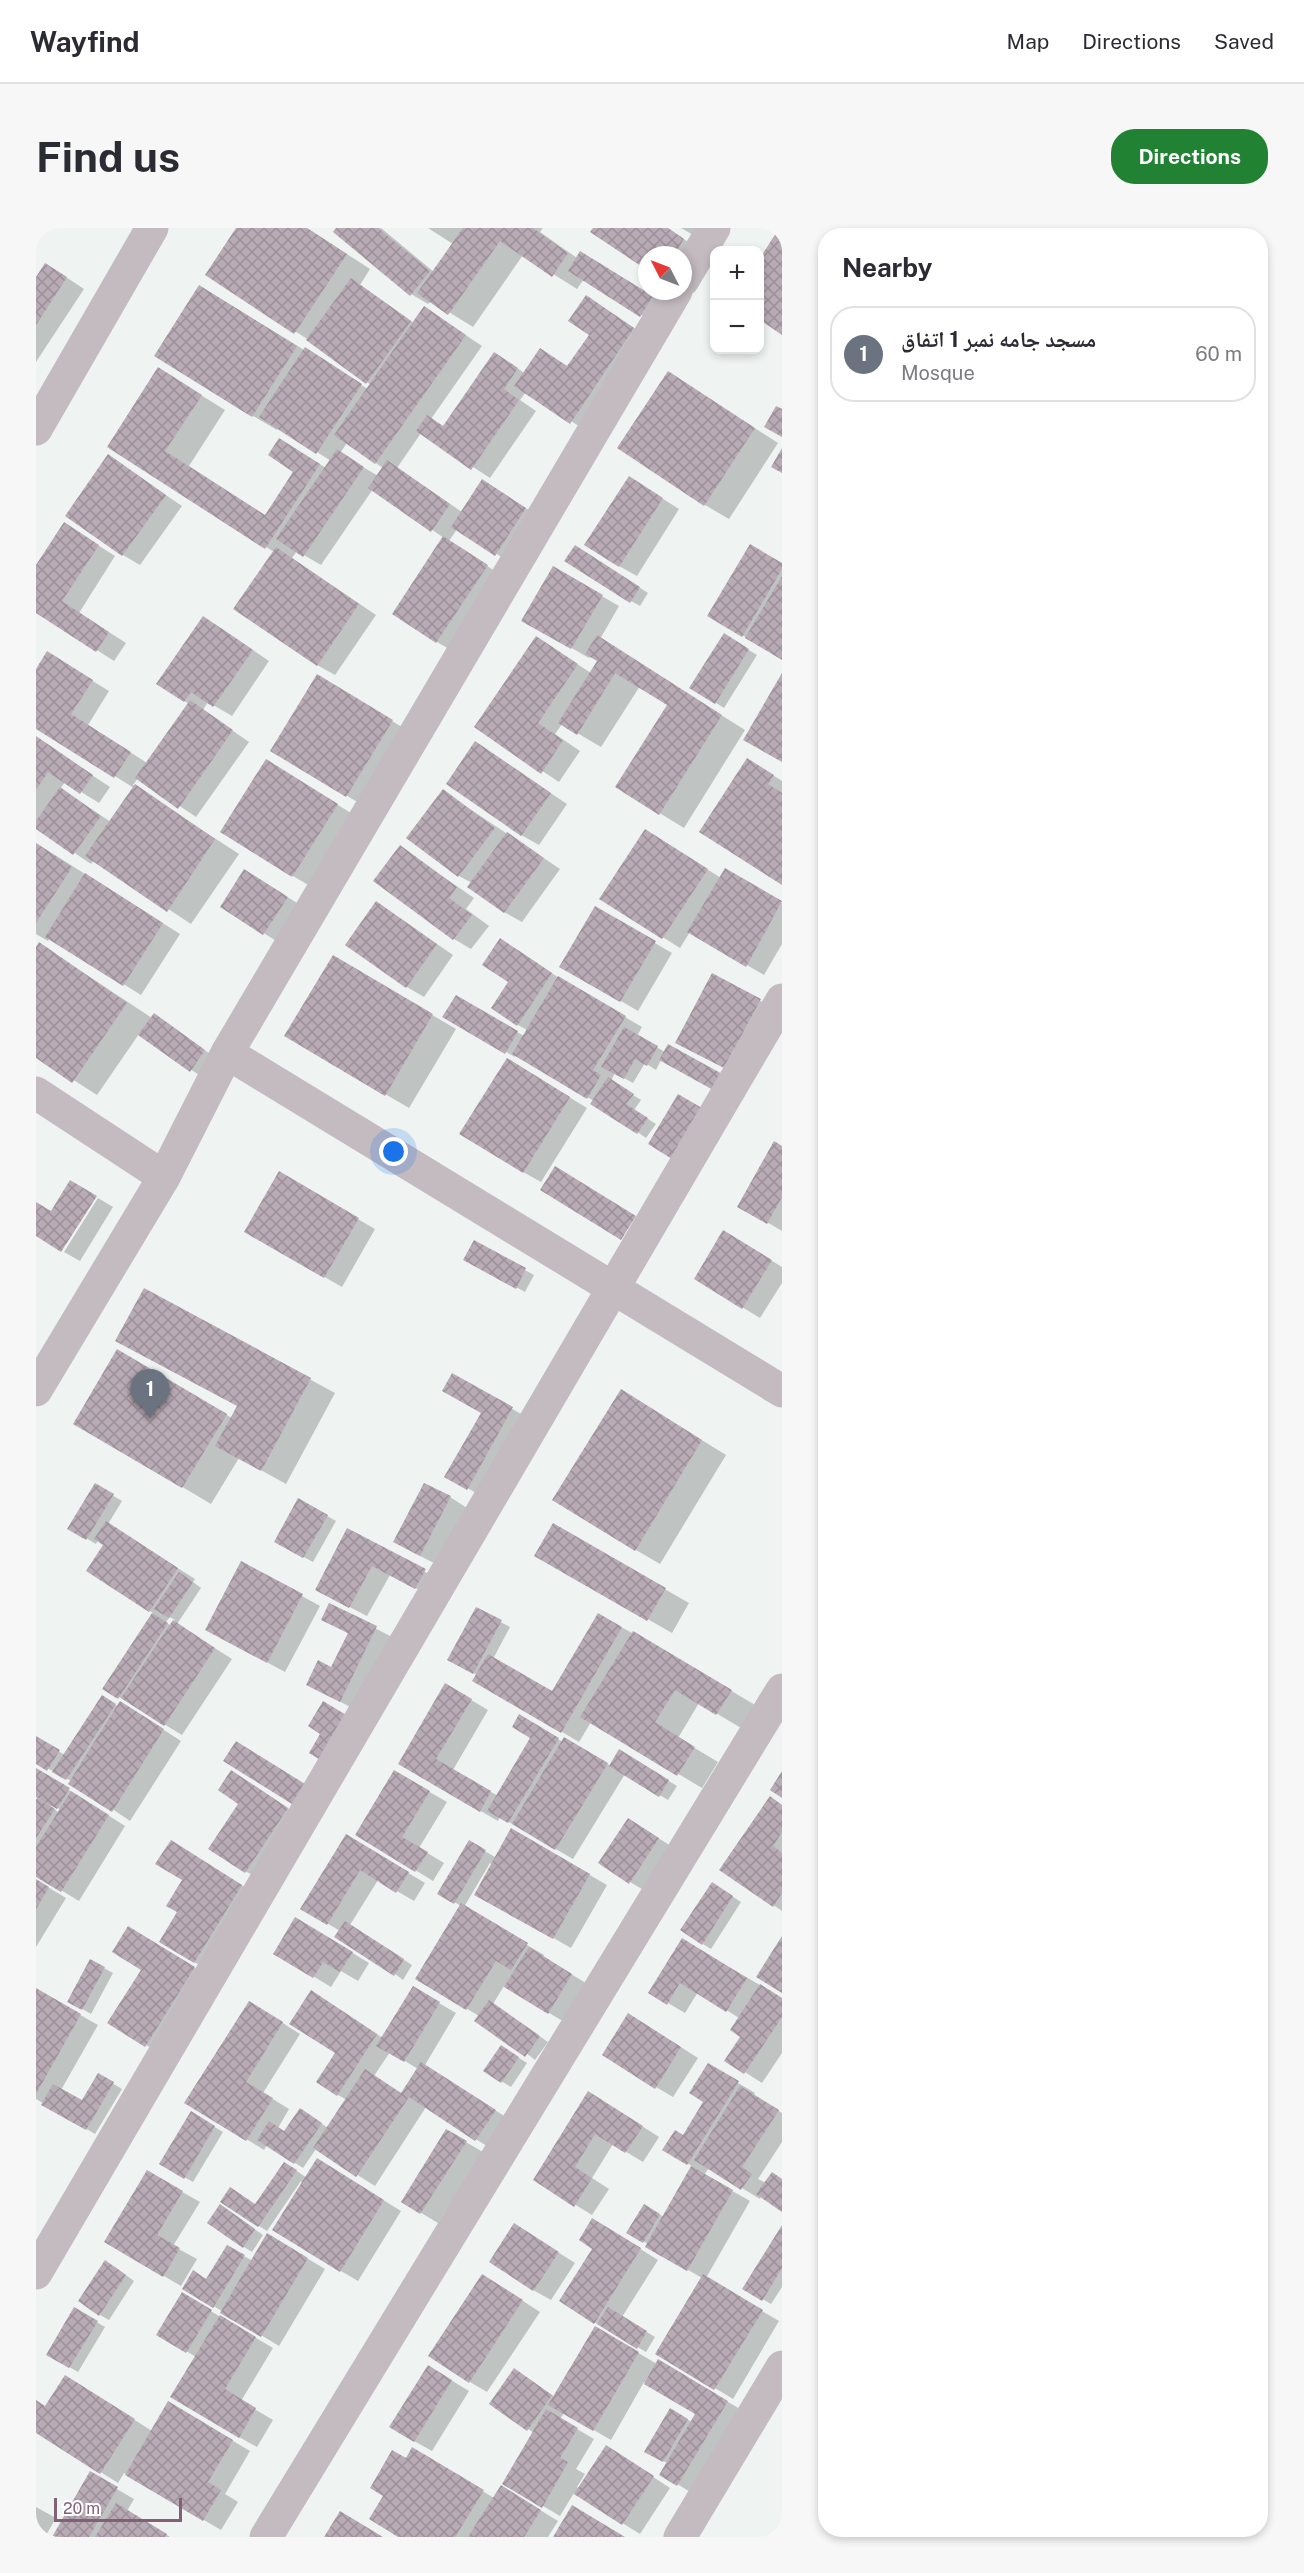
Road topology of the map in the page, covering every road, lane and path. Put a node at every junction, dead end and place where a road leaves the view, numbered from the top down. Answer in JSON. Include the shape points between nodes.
{"nodes":[{"id":1,"x":152,"y":228,"type":"edge"},
{"id":2,"x":714,"y":228,"type":"edge"},
{"id":3,"x":692,"y":265,"type":"edge"},
{"id":4,"x":671,"y":300,"type":"edge"},
{"id":5,"x":36,"y":429,"type":"edge"},
{"id":6,"x":782,"y":1000,"type":"edge"},
{"id":7,"x":226,"y":1053,"type":"junction"},
{"id":8,"x":36,"y":1093,"type":"edge"},
{"id":9,"x":164,"y":1177,"type":"junction"},
{"id":10,"x":613,"y":1288,"type":"junction"},
{"id":11,"x":36,"y":1390,"type":"edge"},
{"id":12,"x":782,"y":1391,"type":"edge"},
{"id":13,"x":782,"y":1690,"type":"edge"},
{"id":14,"x":36,"y":2273,"type":"edge"},
{"id":15,"x":782,"y":2367,"type":"edge"},
{"id":16,"x":266,"y":2537,"type":"edge"},
{"id":17,"x":680,"y":2537,"type":"edge"}],
"edges":[{"from":1,"to":5,"type":"street"},
{"from":2,"to":3,"type":"street"},
{"from":4,"to":7,"type":"street"},
{"from":6,"to":10,"type":"street"},
{"from":7,"to":9,"type":"street"},
{"from":7,"to":10,"type":"street"},
{"from":8,"to":9,"type":"street"},
{"from":9,"to":11,"type":"street"},
{"from":10,"to":12,"type":"street"},
{"from":10,"to":14,"type":"street"},
{"from":13,"to":16,"type":"street"},
{"from":15,"to":17,"type":"street"}]}
